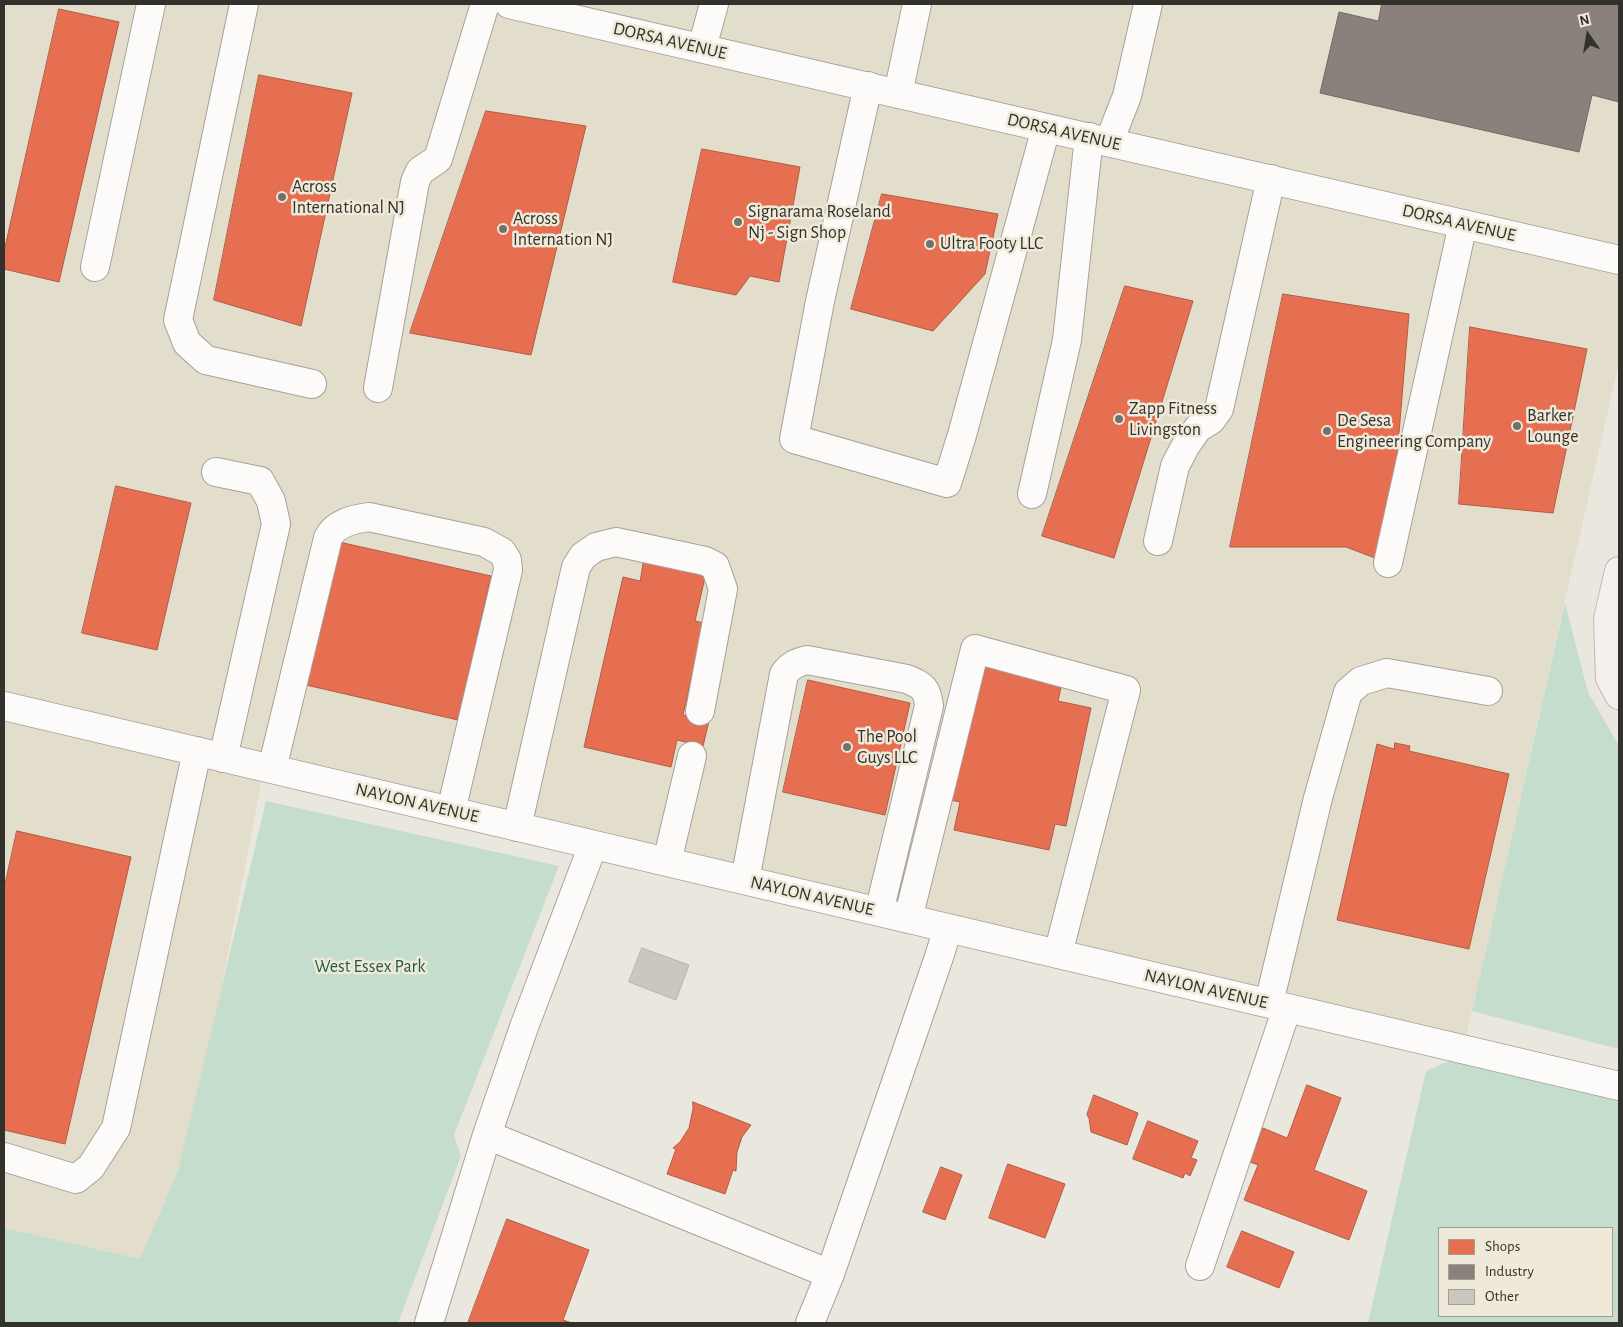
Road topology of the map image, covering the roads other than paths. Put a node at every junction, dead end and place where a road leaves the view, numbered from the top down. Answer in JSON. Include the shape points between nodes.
{"nodes":[{"id":1,"x":151,"y":4,"type":"edge"},
{"id":2,"x":244,"y":4,"type":"edge"},
{"id":3,"x":485,"y":4,"type":"edge"},
{"id":4,"x":514,"y":4,"type":"edge"},
{"id":5,"x":714,"y":4,"type":"edge"},
{"id":6,"x":917,"y":4,"type":"edge"},
{"id":7,"x":1148,"y":4,"type":"edge"},
{"id":8,"x":702,"y":48,"type":"junction"},
{"id":9,"x":868,"y":86,"type":"junction"},
{"id":10,"x":898,"y":94,"type":"junction"},
{"id":11,"x":1046,"y":128,"type":"junction"},
{"id":12,"x":1099,"y":140,"type":"junction"},
{"id":13,"x":1272,"y":179,"type":"junction"},
{"id":14,"x":1463,"y":224,"type":"junction"},
{"id":15,"x":1619,"y":260,"type":"edge"},
{"id":16,"x":95,"y":267,"type":"dead end"},
{"id":17,"x":312,"y":384,"type":"dead end"},
{"id":18,"x":378,"y":388,"type":"dead end"},
{"id":19,"x":216,"y":472,"type":"dead end"},
{"id":20,"x":1032,"y":494,"type":"dead end"},
{"id":21,"x":1158,"y":541,"type":"dead end"},
{"id":22,"x":1388,"y":563,"type":"dead end"},
{"id":23,"x":1619,"y":570,"type":"edge"},
{"id":24,"x":1488,"y":691,"type":"dead end"},
{"id":25,"x":1619,"y":695,"type":"edge"},
{"id":26,"x":4,"y":706,"type":"edge"},
{"id":27,"x":700,"y":711,"type":"dead end"},
{"id":28,"x":210,"y":755,"type":"junction"},
{"id":29,"x":692,"y":756,"type":"dead end"},
{"id":30,"x":272,"y":769,"type":"junction"},
{"id":31,"x":451,"y":812,"type":"junction"},
{"id":32,"x":517,"y":827,"type":"junction"},
{"id":33,"x":593,"y":845,"type":"junction"},
{"id":34,"x":667,"y":862,"type":"junction"},
{"id":35,"x":745,"y":880,"type":"junction"},
{"id":36,"x":879,"y":912,"type":"junction"},
{"id":37,"x":908,"y":919,"type":"junction"},
{"id":38,"x":948,"y":928,"type":"junction"},
{"id":39,"x":1058,"y":954,"type":"junction"},
{"id":40,"x":1278,"y":1006,"type":"junction"},
{"id":41,"x":1619,"y":1086,"type":"edge"},
{"id":42,"x":486,"y":1135,"type":"junction"},
{"id":43,"x":4,"y":1157,"type":"edge"},
{"id":44,"x":1200,"y":1266,"type":"dead end"},
{"id":45,"x":830,"y":1274,"type":"junction"},
{"id":46,"x":429,"y":1323,"type":"edge"},
{"id":47,"x":810,"y":1323,"type":"edge"}],
"edges":[{"from":1,"to":16,"type":"street"},
{"from":2,"to":17,"type":"street","via":[[178,320],[187,344],[206,360]]},
{"from":3,"to":18,"type":"street","via":[[438,159],[420,171],[415,182]]},
{"from":4,"to":8,"type":"street","name":"DORSA AVENUE"},
{"from":5,"to":8,"type":"street"},
{"from":6,"to":10,"type":"street"},
{"from":7,"to":12,"type":"street","via":[[1128,96]]},
{"from":8,"to":9,"type":"street","name":"DORSA AVENUE"},
{"from":9,"to":10,"type":"street","name":"DORSA AVENUE"},
{"from":9,"to":11,"type":"street","via":[[820,301],[794,439],[947,483]]},
{"from":10,"to":11,"type":"street","name":"DORSA AVENUE"},
{"from":11,"to":12,"type":"street","name":"DORSA AVENUE"},
{"from":12,"to":13,"type":"street","name":"DORSA AVENUE"},
{"from":12,"to":20,"type":"street","via":[[1067,340]]},
{"from":13,"to":14,"type":"street","name":"DORSA AVENUE"},
{"from":13,"to":21,"type":"street","via":[[1218,409],[1211,420],[1198,428],[1175,466]]},
{"from":14,"to":15,"type":"street","name":"DORSA AVENUE"},
{"from":14,"to":22,"type":"street"},
{"from":19,"to":28,"type":"street","via":[[260,480],[271,501],[276,524]]},
{"from":23,"to":25,"type":"main road","via":[[1608,619],[1610,678]]},
{"from":24,"to":40,"type":"street","via":[[1387,673],[1361,681],[1348,692],[1318,798]]},
{"from":26,"to":28,"type":"street","name":"NAYLON AVENUE"},
{"from":27,"to":32,"type":"street","via":[[723,590],[716,566],[616,542],[596,547],[582,556],[576,568]]},
{"from":28,"to":30,"type":"street","name":"NAYLON AVENUE"},
{"from":28,"to":43,"type":"street","via":[[116,1128],[91,1167],[76,1179]]},
{"from":29,"to":34,"type":"street"},
{"from":30,"to":31,"type":"street","name":"NAYLON AVENUE"},
{"from":30,"to":31,"type":"street","via":[[328,538],[335,528],[369,517],[484,542],[502,552],[508,570]]},
{"from":31,"to":32,"type":"street","name":"NAYLON AVENUE"},
{"from":32,"to":33,"type":"street","name":"NAYLON AVENUE"},
{"from":33,"to":34,"type":"street","name":"NAYLON AVENUE"},
{"from":33,"to":42,"type":"street"},
{"from":34,"to":35,"type":"street","name":"NAYLON AVENUE"},
{"from":35,"to":36,"type":"street","name":"NAYLON AVENUE"},
{"from":35,"to":36,"type":"street","via":[[784,674],[790,666],[806,660],[906,680],[921,685],[929,706]]},
{"from":36,"to":37,"type":"street","name":"NAYLON AVENUE"},
{"from":37,"to":38,"type":"street","name":"NAYLON AVENUE"},
{"from":37,"to":39,"type":"street","via":[[975,649],[1126,690]]},
{"from":38,"to":39,"type":"street","name":"NAYLON AVENUE"},
{"from":38,"to":45,"type":"street"},
{"from":39,"to":40,"type":"street","name":"NAYLON AVENUE"},
{"from":40,"to":41,"type":"street","name":"NAYLON AVENUE"},
{"from":40,"to":44,"type":"street"},
{"from":42,"to":45,"type":"street"},
{"from":42,"to":46,"type":"street"},
{"from":45,"to":47,"type":"street"}]}
